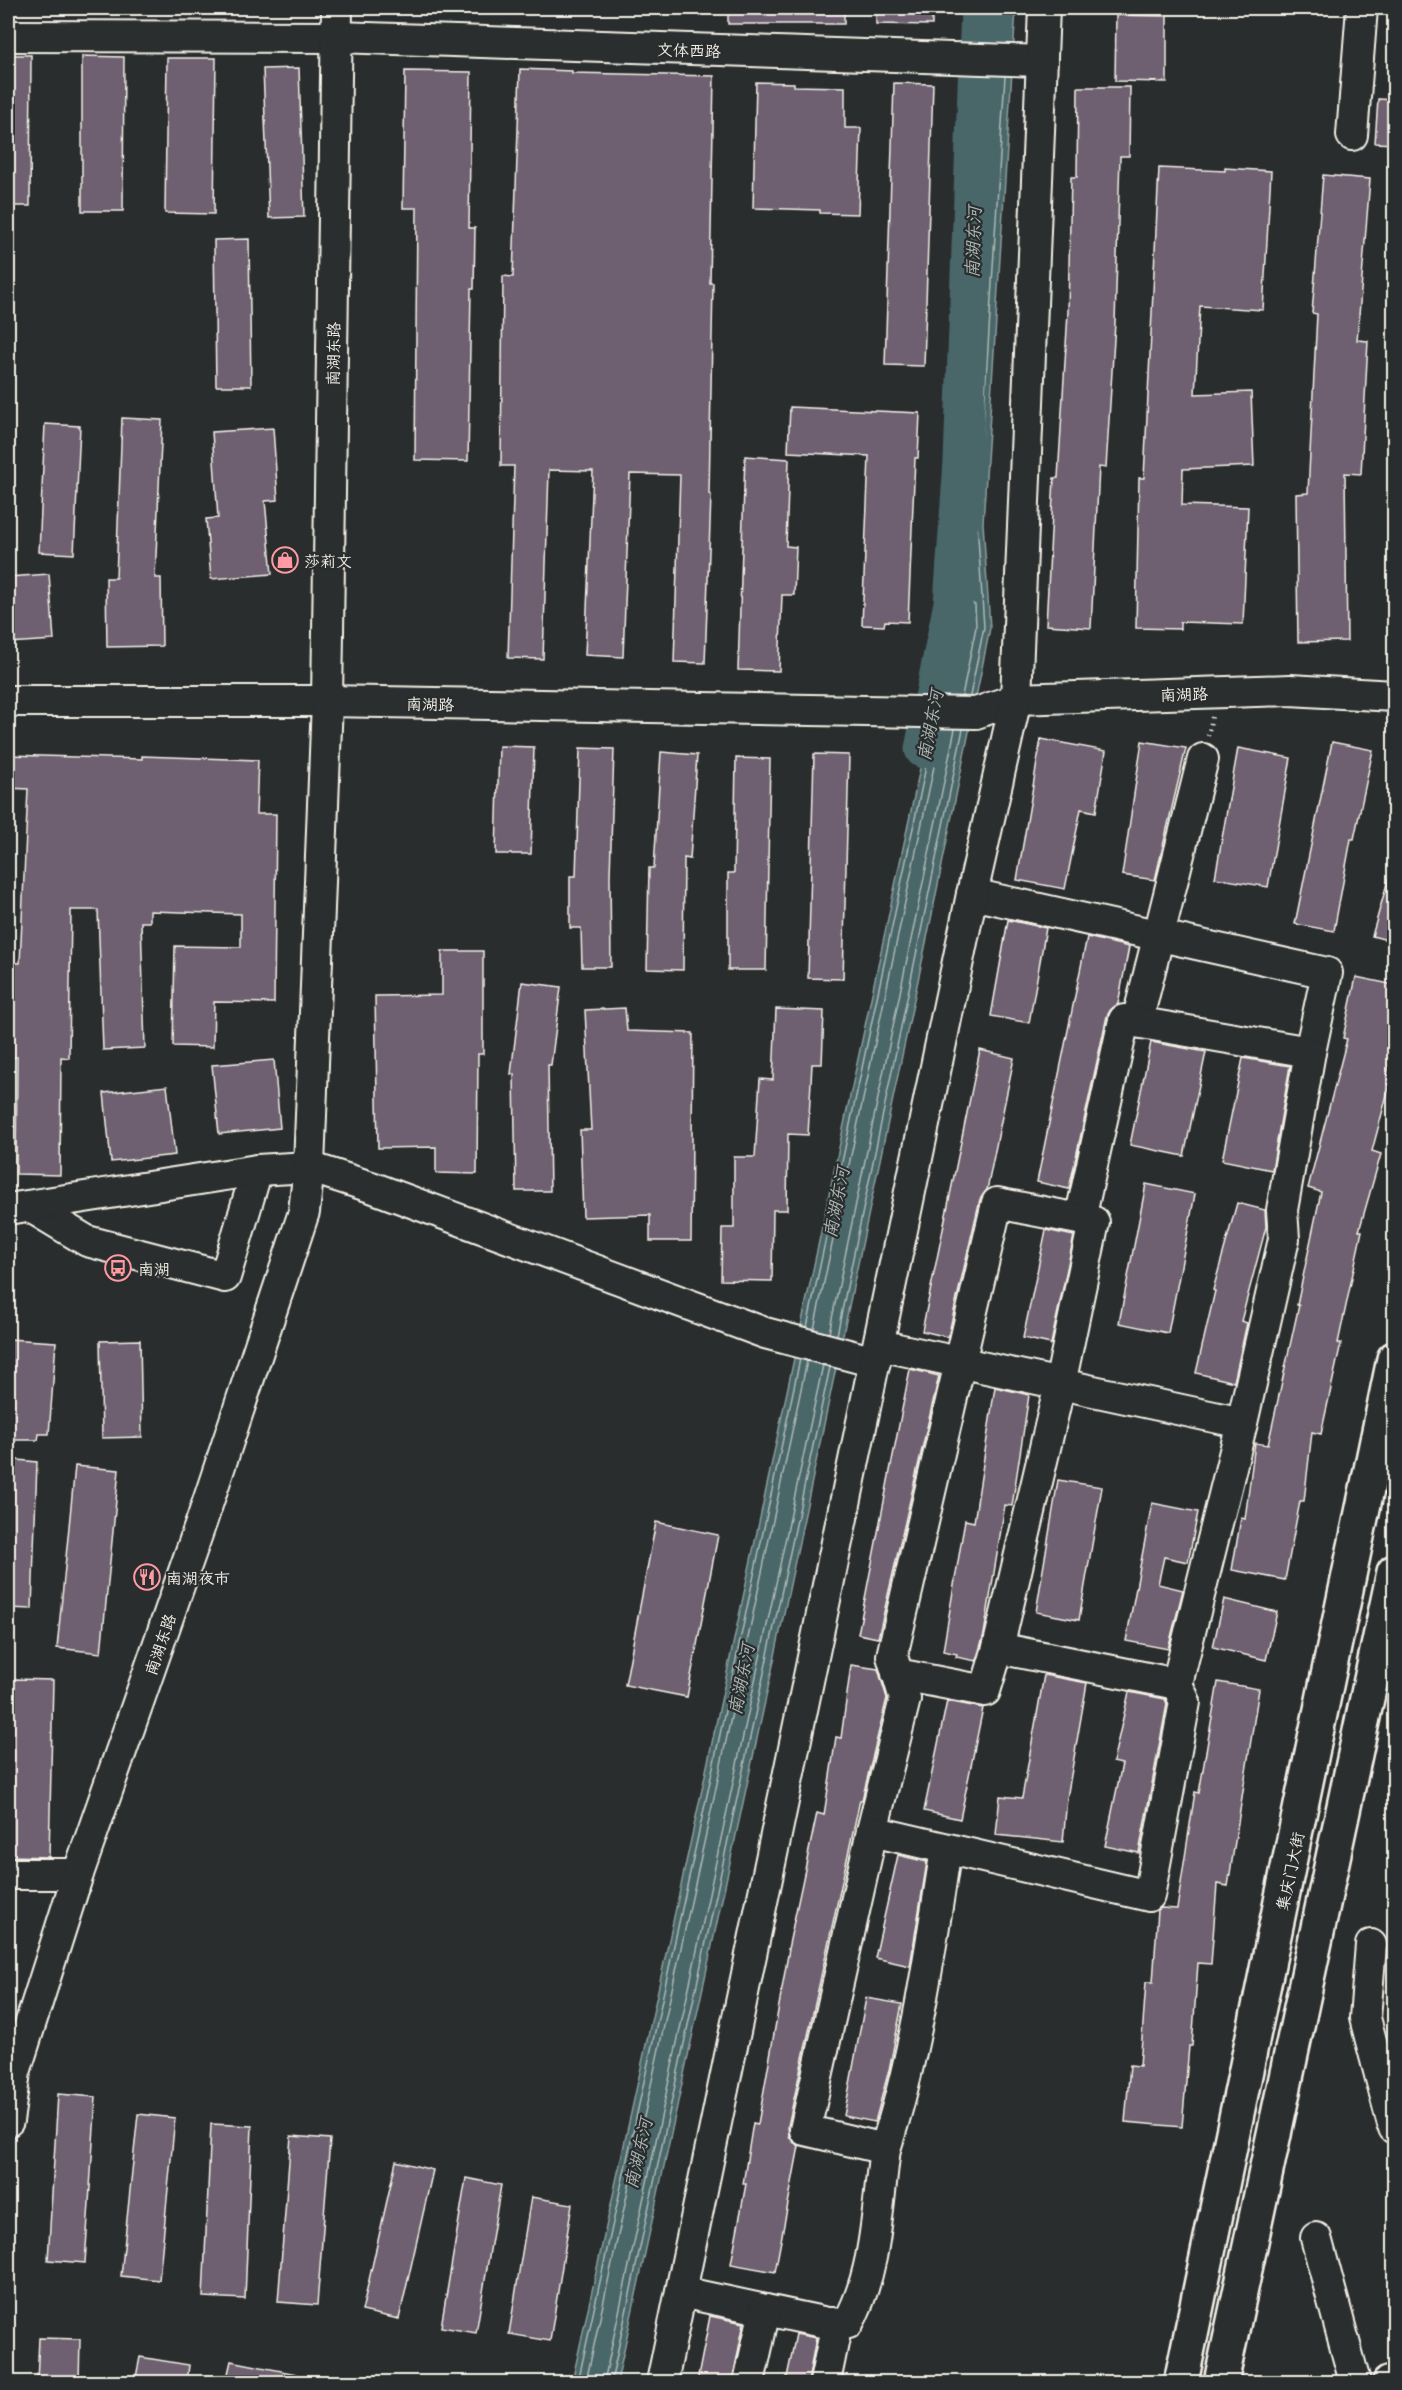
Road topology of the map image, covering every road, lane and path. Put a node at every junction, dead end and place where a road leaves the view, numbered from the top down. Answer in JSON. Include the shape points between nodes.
{"nodes":[{"id":1,"x":337,"y":8,"type":"edge"},
{"id":2,"x":1044,"y":8,"type":"edge"},
{"id":3,"x":1362,"y":8,"type":"edge"},
{"id":4,"x":8,"y":36,"type":"edge"},
{"id":5,"x":337,"y":37,"type":"junction"},
{"id":6,"x":1042,"y":61,"type":"junction"},
{"id":7,"x":1352,"y":135,"type":"dead end"},
{"id":8,"x":1216,"y":692,"type":"junction"},
{"id":9,"x":1395,"y":696,"type":"edge"},
{"id":10,"x":1016,"y":699,"type":"junction"},
{"id":11,"x":8,"y":701,"type":"edge"},
{"id":12,"x":327,"y":701,"type":"junction"},
{"id":13,"x":1203,"y":759,"type":"joint"},
{"id":14,"x":972,"y":894,"type":"junction"},
{"id":15,"x":1158,"y":935,"type":"junction"},
{"id":16,"x":1137,"y":1022,"type":"junction"},
{"id":17,"x":1310,"y":1052,"type":"junction"},
{"id":18,"x":309,"y":1167,"type":"junction"},
{"id":19,"x":257,"y":1170,"type":"junction"},
{"id":20,"x":18,"y":1207,"type":"edge"},
{"id":21,"x":1080,"y":1219,"type":"junction"},
{"id":22,"x":877,"y":1353,"type":"junction"},
{"id":23,"x":1395,"y":1359,"type":"edge"},
{"id":24,"x":960,"y":1362,"type":"junction"},
{"id":25,"x":1060,"y":1384,"type":"junction"},
{"id":26,"x":1242,"y":1423,"type":"junction"},
{"id":27,"x":1395,"y":1572,"type":"edge"},
{"id":28,"x":998,"y":1648,"type":"junction"},
{"id":29,"x":897,"y":1674,"type":"junction"},
{"id":30,"x":1178,"y":1684,"type":"junction"},
{"id":31,"x":872,"y":1831,"type":"junction"},
{"id":32,"x":946,"y":1849,"type":"junction"},
{"id":33,"x":8,"y":1874,"type":"edge"},
{"id":34,"x":78,"y":1874,"type":"junction"},
{"id":35,"x":1371,"y":1945,"type":"dead end"},
{"id":36,"x":8,"y":2121,"type":"edge"},
{"id":37,"x":1395,"y":2128,"type":"edge"},
{"id":38,"x":885,"y":2149,"type":"junction"},
{"id":39,"x":1316,"y":2238,"type":"dead end"},
{"id":40,"x":681,"y":2292,"type":"junction"},
{"id":41,"x":765,"y":2310,"type":"junction"},
{"id":42,"x":837,"y":2323,"type":"junction"},
{"id":43,"x":1395,"y":2381,"type":"edge"},
{"id":44,"x":662,"y":2382,"type":"edge"},
{"id":45,"x":748,"y":2382,"type":"edge"},
{"id":46,"x":825,"y":2382,"type":"edge"},
{"id":47,"x":1181,"y":2382,"type":"edge"},
{"id":48,"x":1221,"y":2382,"type":"edge"},
{"id":49,"x":1355,"y":2382,"type":"edge"},
{"id":50,"x":1388,"y":2382,"type":"edge"}],
"edges":[{"from":1,"to":5,"type":"street","name":"南湖东路"},
{"from":2,"to":6,"type":"street"},
{"from":3,"to":7,"type":"street"},
{"from":4,"to":5,"type":"street","name":"文体西路"},
{"from":5,"to":6,"type":"street","name":"文体西路"},
{"from":5,"to":12,"type":"street","name":"南湖东路"},
{"from":6,"to":10,"type":"street"},
{"from":8,"to":9,"type":"street","name":"南湖路","via":[[1290,690]]},
{"from":8,"to":10,"type":"street","name":"南湖路"},
{"from":8,"to":13,"type":"path"},
{"from":10,"to":12,"type":"street","name":"南湖路","via":[[976,713]]},
{"from":10,"to":14,"type":"street"},
{"from":11,"to":12,"type":"street","name":"南湖路"},
{"from":12,"to":18,"type":"street","name":"南湖东路"},
{"from":13,"to":15,"type":"street"},
{"from":14,"to":15,"type":"street"},
{"from":14,"to":22,"type":"street"},
{"from":15,"to":16,"type":"street"},
{"from":15,"to":17,"type":"street","via":[[1327,973]]},
{"from":16,"to":17,"type":"street"},
{"from":16,"to":21,"type":"street","via":[[1124,1020]]},
{"from":17,"to":26,"type":"street","via":[[1282,1210],[1284,1239]]},
{"from":18,"to":19,"type":"street"},
{"from":18,"to":22,"type":"street","via":[[765,1333],[826,1348]]},
{"from":18,"to":34,"type":"street","name":"南湖东路","via":[[304,1212],[206,1509]]},
{"from":19,"to":20,"type":"street"},
{"from":19,"to":20,"type":"street","via":[[225,1277],[87,1241]]},
{"from":21,"to":24,"type":"street","via":[[997,1203]]},
{"from":21,"to":25,"type":"street","via":[[1094,1222]]},
{"from":22,"to":24,"type":"street"},
{"from":22,"to":40,"type":"street"},
{"from":23,"to":47,"type":"main road","name":"集庆门大街"},
{"from":24,"to":25,"type":"street"},
{"from":24,"to":29,"type":"street","via":[[892,1656]]},
{"from":25,"to":26,"type":"street"},
{"from":25,"to":28,"type":"street"},
{"from":26,"to":30,"type":"street"},
{"from":27,"to":48,"type":"main road"},
{"from":28,"to":29,"type":"street","via":[[985,1691]]},
{"from":28,"to":30,"type":"street"},
{"from":29,"to":31,"type":"street","via":[[905,1699]]},
{"from":30,"to":32,"type":"street","via":[[1185,1702],[1149,1896]]},
{"from":31,"to":32,"type":"street"},
{"from":31,"to":38,"type":"street","via":[[805,2130]]},
{"from":32,"to":38,"type":"street","via":[[918,2023]]},
{"from":33,"to":34,"type":"street"},
{"from":34,"to":36,"type":"street","name":"南湖东路","via":[[15,2072]]},
{"from":35,"to":37,"type":"street","via":[[1365,2018]]},
{"from":38,"to":42,"type":"street","via":[[870,2264],[858,2306],[848,2323]]},
{"from":39,"to":49,"type":"street"},
{"from":40,"to":41,"type":"street"},
{"from":40,"to":44,"type":"street"},
{"from":41,"to":42,"type":"street"},
{"from":41,"to":45,"type":"street"},
{"from":42,"to":46,"type":"street"},
{"from":43,"to":50,"type":"street"}]}
